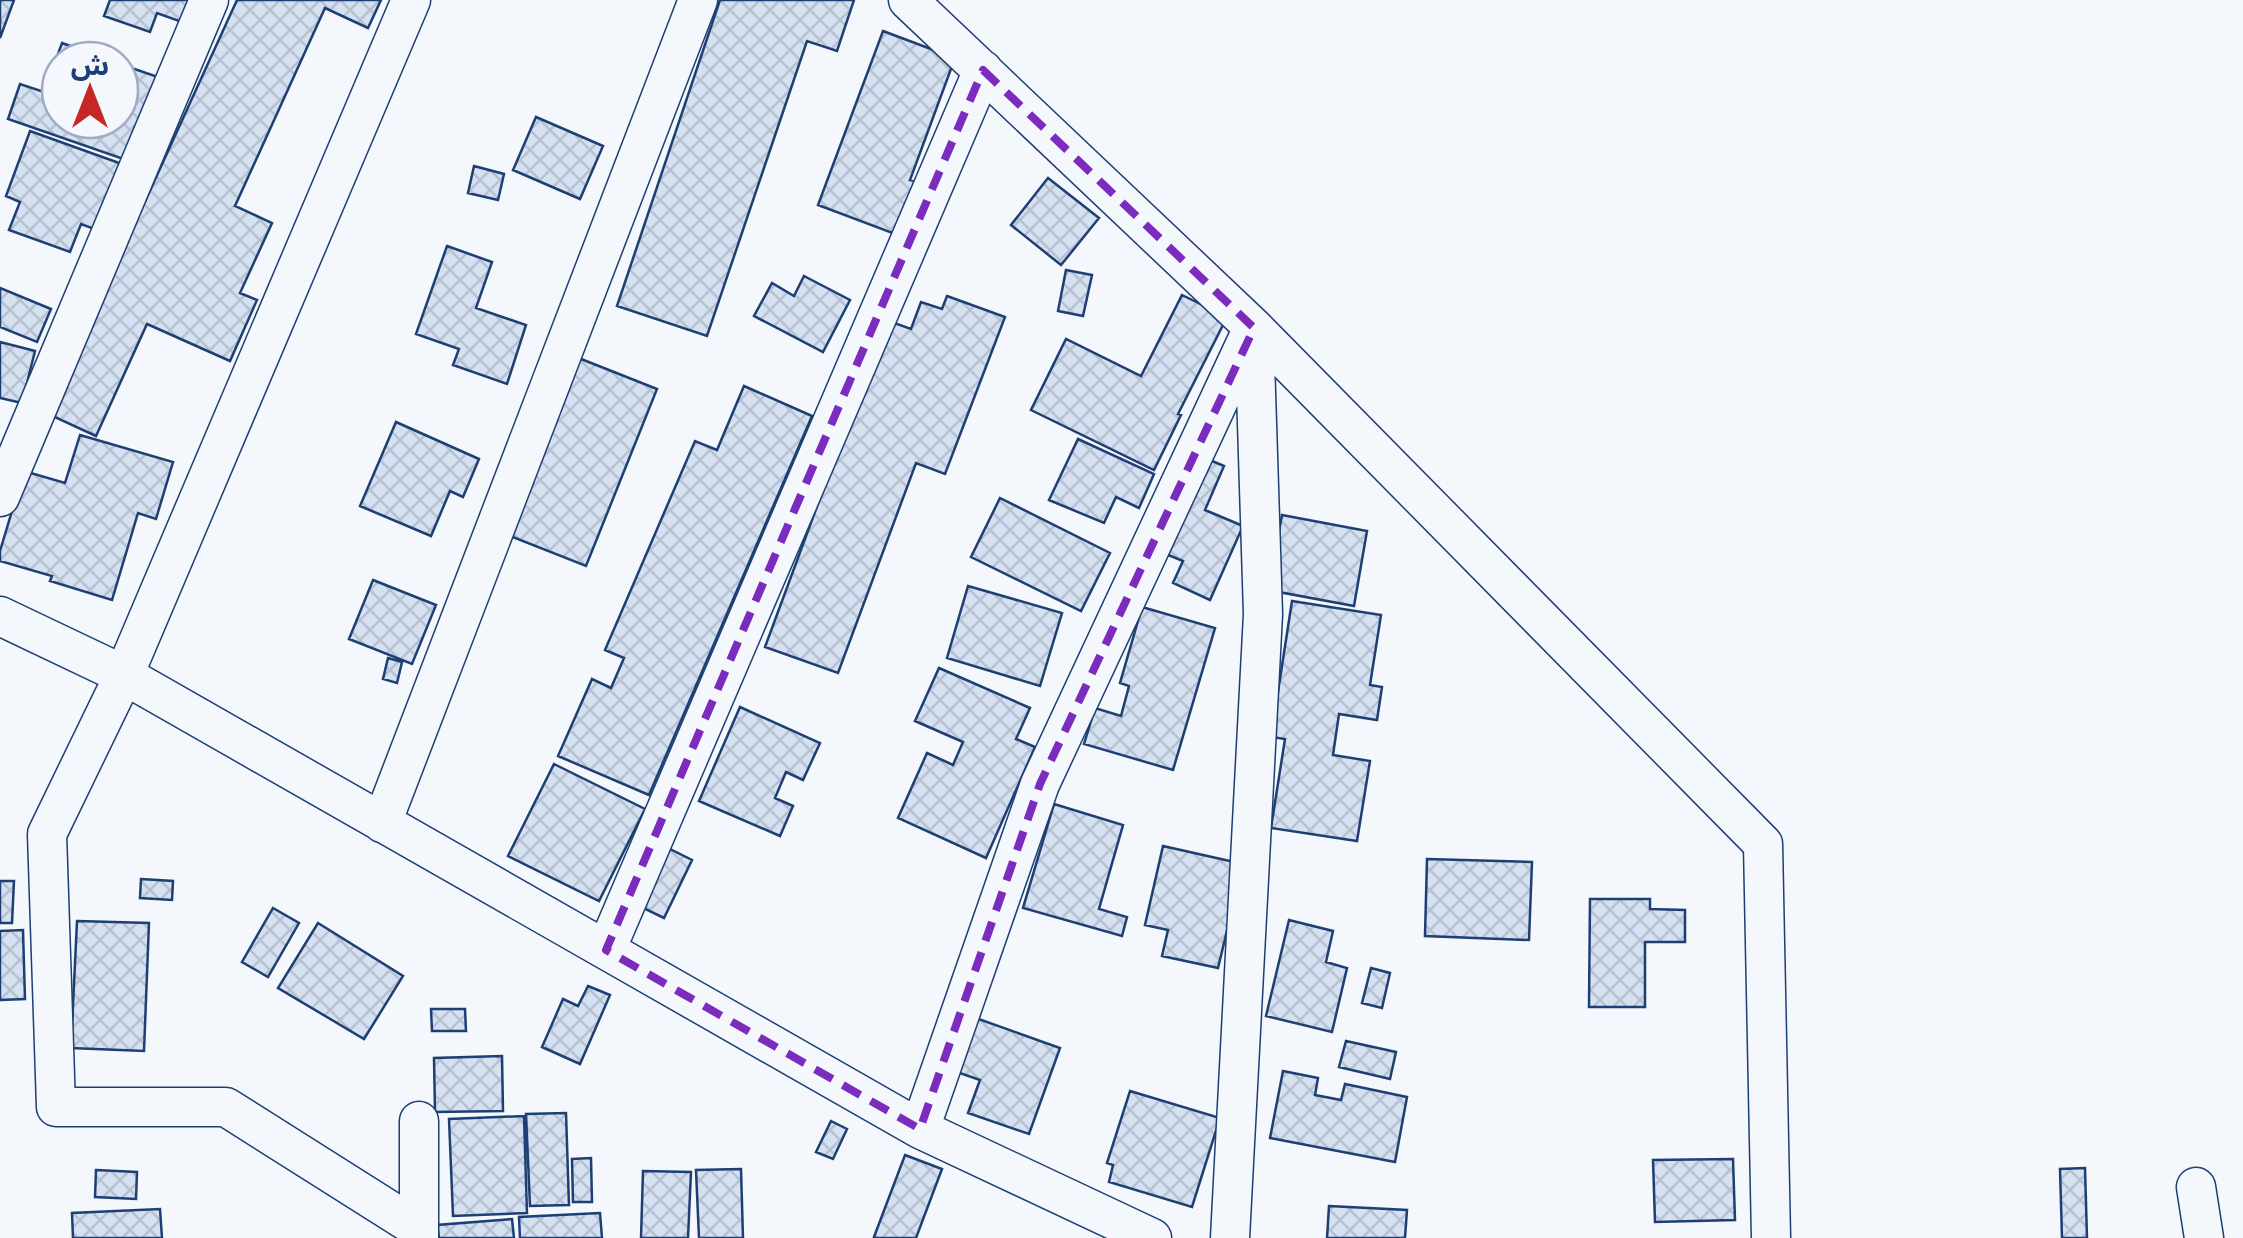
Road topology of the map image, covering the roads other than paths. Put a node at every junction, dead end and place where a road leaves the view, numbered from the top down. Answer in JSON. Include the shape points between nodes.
{"nodes":[{"id":1,"x":209,"y":0,"type":"edge"},
{"id":2,"x":411,"y":0,"type":"edge"},
{"id":3,"x":698,"y":0,"type":"edge"},
{"id":4,"x":908,"y":0,"type":"edge"},
{"id":5,"x":983,"y":70,"type":"junction"},
{"id":6,"x":1254,"y":328,"type":"junction"},
{"id":7,"x":0,"y":497,"type":"edge"},
{"id":8,"x":0,"y":616,"type":"edge"},
{"id":9,"x":124,"y":675,"type":"junction"},
{"id":10,"x":382,"y":822,"type":"junction"},
{"id":11,"x":606,"y":950,"type":"junction"},
{"id":12,"x":419,"y":1120,"type":"dead end"},
{"id":13,"x":920,"y":1129,"type":"junction"},
{"id":14,"x":2196,"y":1187,"type":"dead end"},
{"id":15,"x":419,"y":1234,"type":"edge"},
{"id":16,"x":1152,"y":1238,"type":"edge"},
{"id":17,"x":1230,"y":1238,"type":"edge"},
{"id":18,"x":1771,"y":1238,"type":"edge"},
{"id":19,"x":2204,"y":1238,"type":"edge"}],
"edges":[{"from":1,"to":7,"type":"street"},
{"from":2,"to":9,"type":"street"},
{"from":3,"to":10,"type":"street"},
{"from":4,"to":5,"type":"street"},
{"from":5,"to":6,"type":"street"},
{"from":5,"to":11,"type":"street"},
{"from":6,"to":13,"type":"street","via":[[1040,784]]},
{"from":6,"to":17,"type":"street","via":[[1263,614]]},
{"from":6,"to":18,"type":"street","via":[[1763,844]]},
{"from":8,"to":9,"type":"street"},
{"from":9,"to":10,"type":"street"},
{"from":9,"to":15,"type":"street","via":[[47,834],[56,1107],[226,1107]]},
{"from":10,"to":11,"type":"street"},
{"from":11,"to":13,"type":"street"},
{"from":12,"to":15,"type":"street"},
{"from":13,"to":16,"type":"street"},
{"from":14,"to":19,"type":"street"}]}
